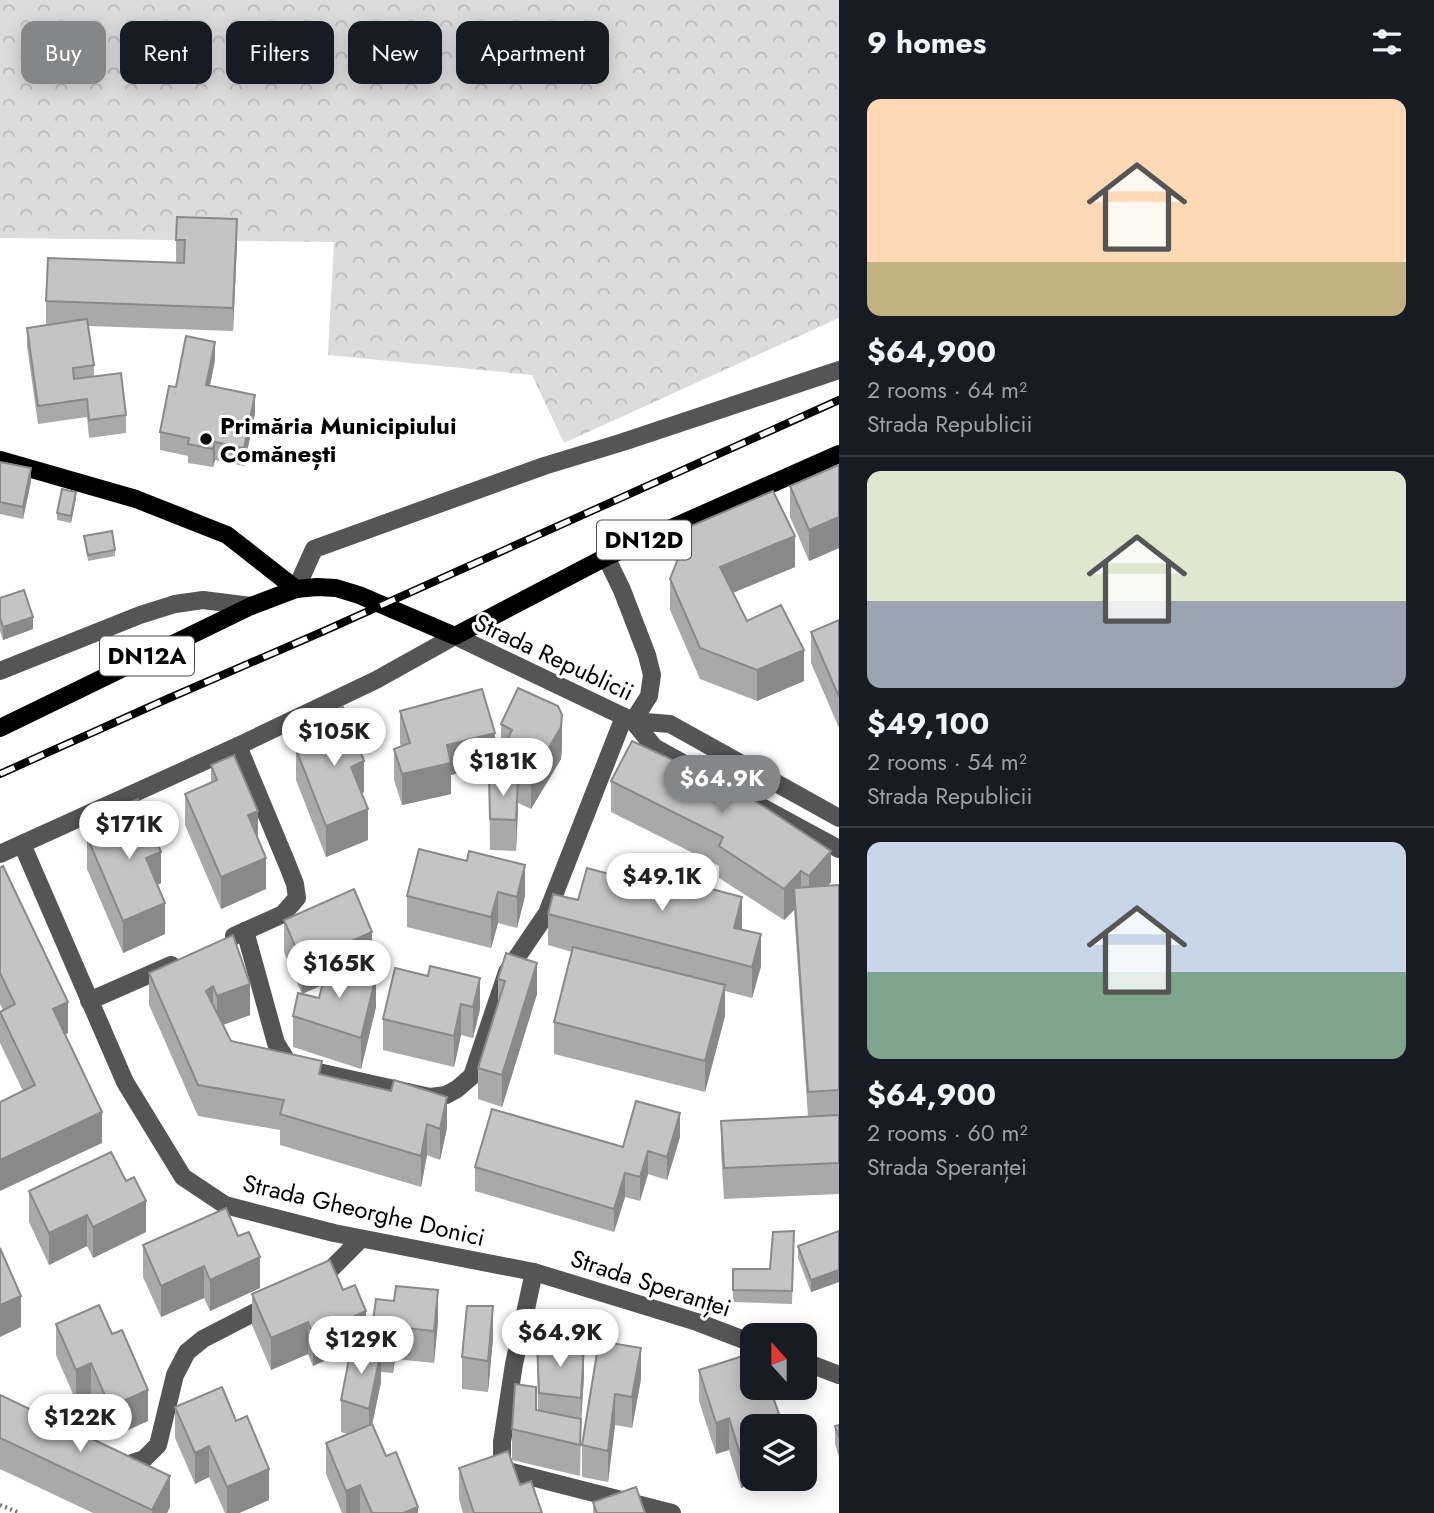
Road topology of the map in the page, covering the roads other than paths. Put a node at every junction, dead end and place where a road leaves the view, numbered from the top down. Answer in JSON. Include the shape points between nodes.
{"nodes":[{"id":1,"x":839,"y":370,"type":"edge"},
{"id":2,"x":839,"y":454,"type":"edge"},
{"id":3,"x":0,"y":460,"type":"edge"},
{"id":4,"x":606,"y":557,"type":"junction"},
{"id":5,"x":296,"y":589,"type":"junction"},
{"id":6,"x":251,"y":606,"type":"junction"},
{"id":7,"x":454,"y":636,"type":"junction"},
{"id":8,"x":0,"y":671,"type":"edge"},
{"id":9,"x":628,"y":719,"type":"junction"},
{"id":10,"x":0,"y":728,"type":"edge"},
{"id":11,"x":238,"y":746,"type":"junction"},
{"id":12,"x":839,"y":818,"type":"edge"},
{"id":13,"x":22,"y":844,"type":"junction"},
{"id":14,"x":839,"y":849,"type":"edge"},
{"id":15,"x":0,"y":854,"type":"edge"},
{"id":16,"x":245,"y":931,"type":"junction"},
{"id":17,"x":221,"y":942,"type":"edge"},
{"id":18,"x":185,"y":958,"type":"edge"},
{"id":19,"x":89,"y":1001,"type":"junction"},
{"id":20,"x":361,"y":1239,"type":"junction"},
{"id":21,"x":534,"y":1272,"type":"junction"},
{"id":22,"x":740,"y":1338,"type":"edge"},
{"id":23,"x":817,"y":1367,"type":"edge"},
{"id":24,"x":839,"y":1375,"type":"edge"},
{"id":25,"x":95,"y":1456,"type":"edge"},
{"id":26,"x":672,"y":1513,"type":"edge"}],
"edges":[{"from":1,"to":5,"type":"street","via":[[544,466],[314,549]]},
{"from":2,"to":4,"type":"main road","number":"DN12D"},
{"from":3,"to":5,"type":"main road","via":[[136,499],[227,535]]},
{"from":4,"to":7,"type":"main road","number":"DN12D"},
{"from":4,"to":9,"type":"street","via":[[648,655],[652,676],[649,696]]},
{"from":5,"to":6,"type":"main road","number":"DN12A"},
{"from":5,"to":7,"type":"main road","number":"DN12A","via":[[336,588]]},
{"from":6,"to":8,"type":"street","via":[[203,600],[175,604]]},
{"from":6,"to":10,"type":"main road","number":"DN12A"},
{"from":7,"to":9,"type":"street","name":"Strada Republicii","number":"DN12A"},
{"from":7,"to":11,"type":"street","via":[[376,681]]},
{"from":9,"to":12,"type":"street","name":"Strada Republicii","number":"DN12A","via":[[670,724]]},
{"from":9,"to":14,"type":"street","name":"Strada Republicii","number":"DN12A","via":[[654,747]]},
{"from":9,"to":16,"type":"street","via":[[547,913],[507,972],[472,1076],[457,1090],[430,1097],[287,1061],[276,1043]]},
{"from":11,"to":13,"type":"street"},
{"from":11,"to":16,"type":"street","via":[[297,898],[283,914]]},
{"from":13,"to":15,"type":"street"},
{"from":13,"to":19,"type":"street","name":"Strada Gheorghe Donici"},
{"from":16,"to":17,"type":"street"},
{"from":18,"to":19,"type":"street"},
{"from":19,"to":20,"type":"street","name":"Strada Gheorghe Donici","via":[[125,1083],[183,1177],[225,1205]]},
{"from":20,"to":21,"type":"street","name":"Strada Gheorghe Donici"},
{"from":20,"to":25,"type":"street","via":[[332,1268],[187,1352],[175,1375],[158,1445],[144,1459],[127,1465]]},
{"from":21,"to":22,"type":"street","name":"Strada Speranței"},
{"from":21,"to":26,"type":"street","via":[[514,1364],[502,1467]]},
{"from":23,"to":24,"type":"street"}]}
